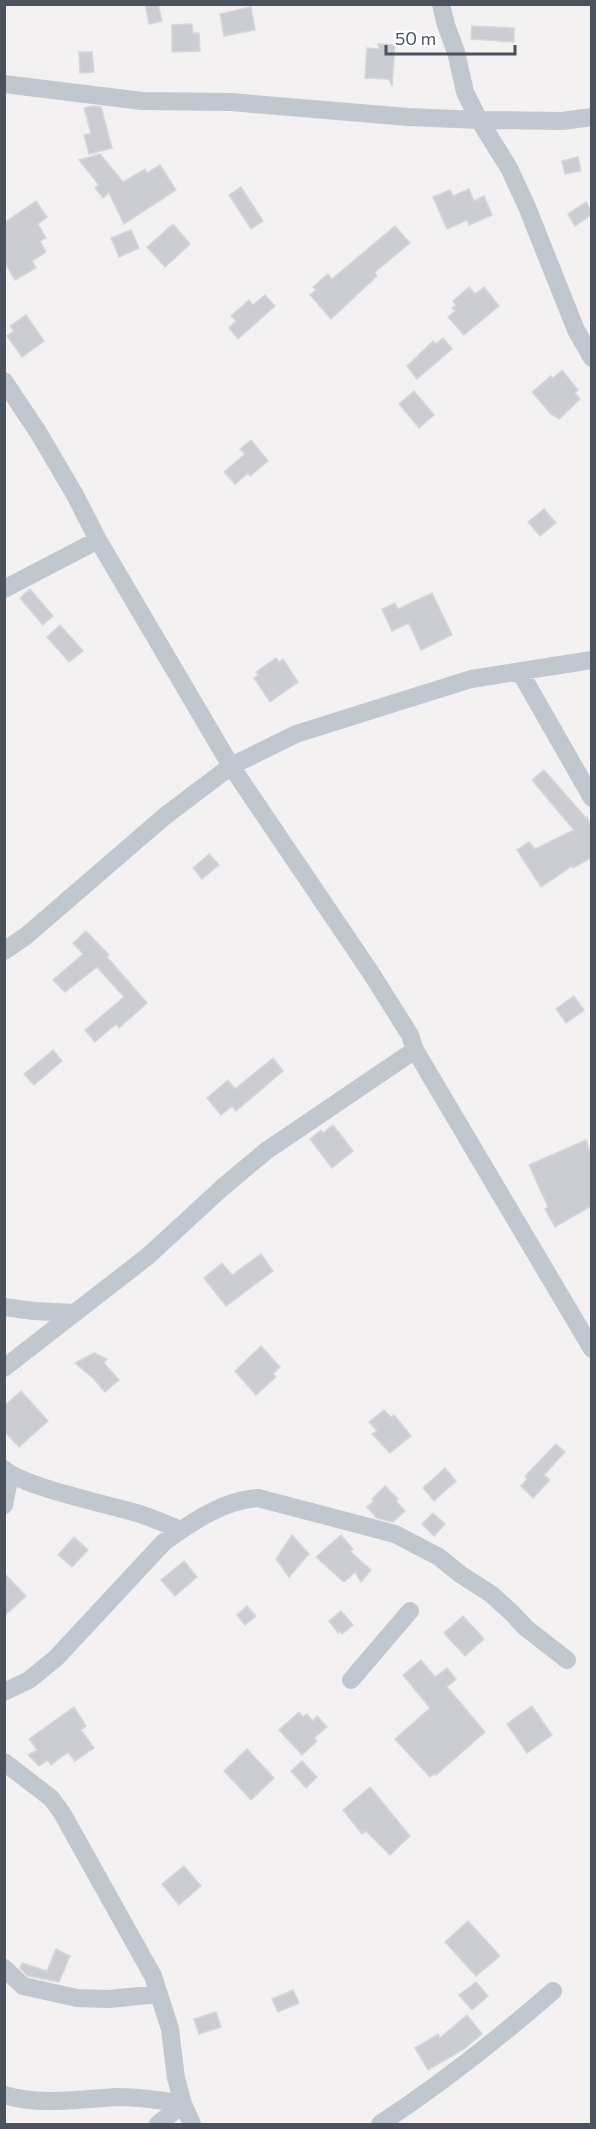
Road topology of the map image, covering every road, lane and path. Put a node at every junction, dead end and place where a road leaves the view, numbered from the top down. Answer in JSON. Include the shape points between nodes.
{"nodes":[{"id":1,"x":441,"y":4,"type":"edge"},
{"id":2,"x":4,"y":84,"type":"edge"},
{"id":3,"x":591,"y":117,"type":"edge"},
{"id":4,"x":480,"y":120,"type":"junction"},
{"id":5,"x":591,"y":358,"type":"edge"},
{"id":6,"x":4,"y":381,"type":"edge"},
{"id":7,"x":98,"y":540,"type":"junction"},
{"id":8,"x":4,"y":589,"type":"edge"},
{"id":9,"x":591,"y":660,"type":"edge"},
{"id":10,"x":520,"y":672,"type":"junction"},
{"id":11,"x":231,"y":766,"type":"junction"},
{"id":12,"x":591,"y":798,"type":"edge"},
{"id":13,"x":4,"y":951,"type":"edge"},
{"id":14,"x":415,"y":1050,"type":"junction"},
{"id":15,"x":4,"y":1307,"type":"edge"},
{"id":16,"x":75,"y":1313,"type":"junction"},
{"id":17,"x":591,"y":1350,"type":"edge"},
{"id":18,"x":4,"y":1368,"type":"edge"},
{"id":19,"x":8,"y":1472,"type":"edge"},
{"id":20,"x":4,"y":1505,"type":"edge"},
{"id":21,"x":181,"y":1530,"type":"junction"},
{"id":22,"x":410,"y":1611,"type":"dead end"},
{"id":23,"x":567,"y":1660,"type":"dead end"},
{"id":24,"x":351,"y":1680,"type":"dead end"},
{"id":25,"x":4,"y":1692,"type":"edge"},
{"id":26,"x":4,"y":1762,"type":"edge"},
{"id":27,"x":4,"y":1968,"type":"edge"},
{"id":28,"x":553,"y":1991,"type":"dead end"},
{"id":29,"x":159,"y":1994,"type":"junction"},
{"id":30,"x":4,"y":2095,"type":"edge"},
{"id":31,"x":183,"y":2104,"type":"junction"},
{"id":32,"x":159,"y":2124,"type":"edge"},
{"id":33,"x":192,"y":2124,"type":"edge"},
{"id":34,"x":381,"y":2124,"type":"edge"}],
"edges":[{"from":1,"to":4,"type":"street","via":[[465,92]]},
{"from":2,"to":4,"type":"street","via":[[142,101],[231,102]]},
{"from":3,"to":4,"type":"street","via":[[562,121]]},
{"from":4,"to":5,"type":"street","via":[[509,168]]},
{"from":6,"to":7,"type":"street","via":[[38,432]]},
{"from":7,"to":8,"type":"street"},
{"from":7,"to":11,"type":"street"},
{"from":9,"to":10,"type":"street"},
{"from":10,"to":11,"type":"street","via":[[471,679],[296,734]]},
{"from":10,"to":12,"type":"street"},
{"from":11,"to":13,"type":"street"},
{"from":11,"to":14,"type":"street","via":[[371,973],[410,1035]]},
{"from":14,"to":16,"type":"street","via":[[266,1151],[148,1256]]},
{"from":14,"to":17,"type":"street"},
{"from":15,"to":16,"type":"street"},
{"from":16,"to":18,"type":"street"},
{"from":19,"to":20,"type":"street"},
{"from":19,"to":21,"type":"street"},
{"from":21,"to":23,"type":"street","via":[[225,1506],[258,1498],[394,1534],[439,1557],[490,1594]]},
{"from":21,"to":25,"type":"street","via":[[165,1542],[56,1658],[29,1680]]},
{"from":22,"to":24,"type":"street"},
{"from":26,"to":29,"type":"street","via":[[46,1794],[62,1813],[135,1941]]},
{"from":27,"to":29,"type":"street","via":[[23,1986],[77,1998]]},
{"from":28,"to":34,"type":"street","via":[[497,2040]]},
{"from":29,"to":31,"type":"street","via":[[170,2030]]},
{"from":30,"to":31,"type":"street","via":[[64,2102],[144,2097]]},
{"from":31,"to":32,"type":"street"},
{"from":31,"to":33,"type":"street"}]}
